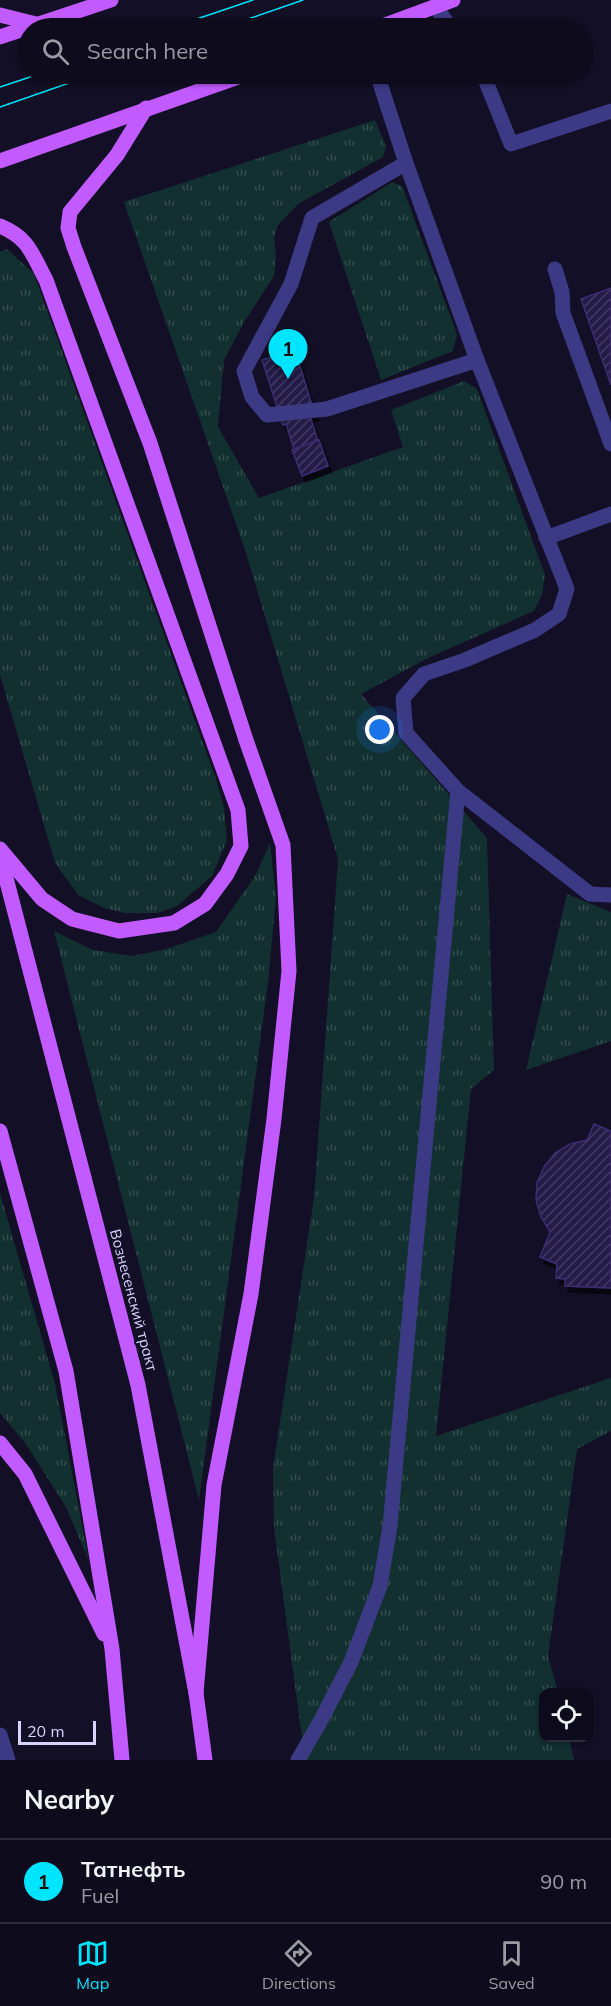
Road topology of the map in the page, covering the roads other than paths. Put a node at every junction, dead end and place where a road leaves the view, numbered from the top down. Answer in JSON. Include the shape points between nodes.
{"nodes":[{"id":1,"x":111,"y":0,"type":"edge"},
{"id":2,"x":453,"y":0,"type":"edge"},
{"id":3,"x":435,"y":6,"type":"junction"},
{"id":4,"x":0,"y":15,"type":"edge"},
{"id":5,"x":60,"y":18,"type":"edge"},
{"id":6,"x":403,"y":18,"type":"edge"},
{"id":7,"x":444,"y":18,"type":"edge"},
{"id":8,"x":18,"y":20,"type":"edge"},
{"id":9,"x":18,"y":32,"type":"edge"},
{"id":10,"x":0,"y":37,"type":"edge"},
{"id":11,"x":217,"y":84,"type":"edge"},
{"id":12,"x":380,"y":84,"type":"edge"},
{"id":13,"x":487,"y":84,"type":"edge"},
{"id":14,"x":146,"y":108,"type":"junction"},
{"id":15,"x":611,"y":111,"type":"edge"},
{"id":16,"x":0,"y":161,"type":"edge"},
{"id":17,"x":406,"y":163,"type":"junction"},
{"id":18,"x":0,"y":226,"type":"edge"},
{"id":19,"x":555,"y":269,"type":"dead end"},
{"id":20,"x":477,"y":360,"type":"junction"},
{"id":21,"x":611,"y":444,"type":"edge"},
{"id":22,"x":611,"y":514,"type":"edge"},
{"id":23,"x":546,"y":538,"type":"junction"},
{"id":24,"x":458,"y":791,"type":"junction"},
{"id":25,"x":0,"y":849,"type":"edge"},
{"id":26,"x":0,"y":855,"type":"edge"},
{"id":27,"x":611,"y":895,"type":"edge"},
{"id":28,"x":0,"y":1131,"type":"edge"},
{"id":29,"x":0,"y":1443,"type":"edge"},
{"id":30,"x":112,"y":1649,"type":"junction"},
{"id":31,"x":196,"y":1692,"type":"junction"},
{"id":32,"x":0,"y":1735,"type":"edge"},
{"id":33,"x":8,"y":1760,"type":"edge"},
{"id":34,"x":122,"y":1760,"type":"edge"},
{"id":35,"x":205,"y":1760,"type":"edge"},
{"id":36,"x":298,"y":1760,"type":"edge"}],
"edges":[{"from":1,"to":5,"type":"main road"},
{"from":2,"to":3,"type":"main road"},
{"from":3,"to":6,"type":"main road"},
{"from":3,"to":7,"type":"street"},
{"from":4,"to":8,"type":"main road"},
{"from":9,"to":10,"type":"main road"},
{"from":11,"to":14,"type":"main road"},
{"from":12,"to":17,"type":"street"},
{"from":13,"to":15,"type":"street","via":[[511,144]]},
{"from":14,"to":16,"type":"main road"},
{"from":14,"to":31,"type":"main road","via":[[117,155],[70,212],[69,228],[150,443],[284,845],[289,971],[251,1294],[214,1485]]},
{"from":17,"to":20,"type":"street"},
{"from":17,"to":20,"type":"street","via":[[312,218],[291,284],[244,371],[252,397],[267,415],[327,409]]},
{"from":18,"to":25,"type":"main road","via":[[26,243],[46,280],[238,810],[241,846],[205,904],[174,923],[119,931],[72,919],[42,899]]},
{"from":19,"to":21,"type":"street","via":[[563,313]]},
{"from":20,"to":23,"type":"street"},
{"from":22,"to":23,"type":"street"},
{"from":23,"to":24,"type":"street","via":[[567,589],[559,614],[535,630],[424,674],[403,698],[406,733]]},
{"from":24,"to":27,"type":"street","via":[[590,894]]},
{"from":24,"to":36,"type":"street","via":[[390,1526],[380,1586],[351,1662]]},
{"from":26,"to":31,"type":"main road","name":"Вознесенский тракт","via":[[138,1384]]},
{"from":28,"to":30,"type":"main road","via":[[66,1371]]},
{"from":29,"to":30,"type":"main road","via":[[25,1474]]},
{"from":30,"to":34,"type":"main road"},
{"from":31,"to":35,"type":"main road","name":"Вознесенский тракт"},
{"from":32,"to":33,"type":"street"}]}
